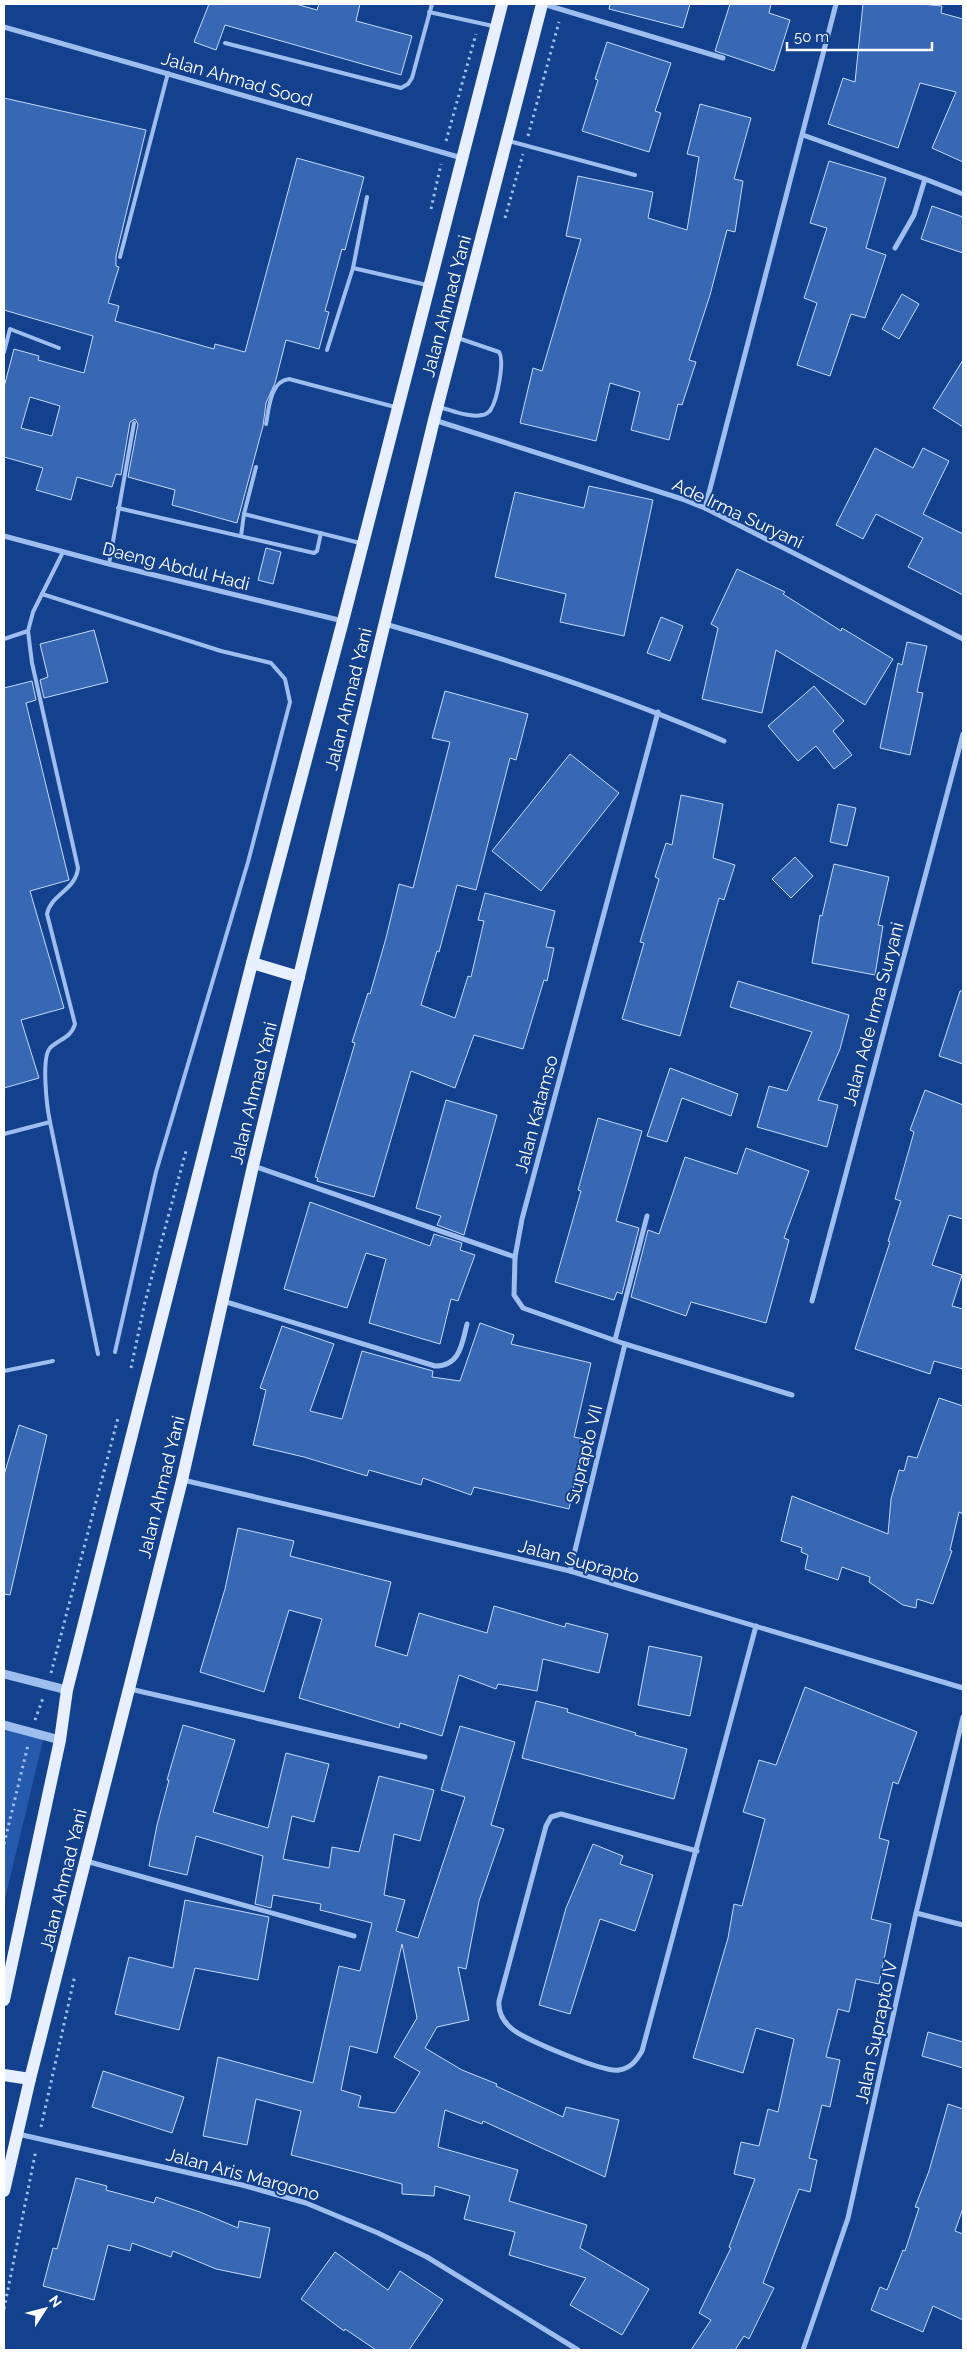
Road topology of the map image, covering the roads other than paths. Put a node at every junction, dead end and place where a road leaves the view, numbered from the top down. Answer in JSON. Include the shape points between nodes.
{"nodes":[{"id":1,"x":432,"y":4,"type":"edge"},
{"id":2,"x":502,"y":4,"type":"edge"},
{"id":3,"x":542,"y":4,"type":"edge"},
{"id":4,"x":836,"y":4,"type":"edge"},
{"id":5,"x":429,"y":12,"type":"junction"},
{"id":6,"x":4,"y":27,"type":"edge"},
{"id":7,"x":496,"y":27,"type":"junction"},
{"id":8,"x":225,"y":43,"type":"dead end"},
{"id":9,"x":722,"y":58,"type":"dead end"},
{"id":10,"x":168,"y":74,"type":"junction"},
{"id":11,"x":803,"y":135,"type":"junction"},
{"id":12,"x":507,"y":140,"type":"junction"},
{"id":13,"x":462,"y":158,"type":"junction"},
{"id":14,"x":635,"y":175,"type":"dead end"},
{"id":15,"x":925,"y":179,"type":"junction"},
{"id":16,"x":963,"y":194,"type":"edge"},
{"id":17,"x":367,"y":197,"type":"dead end"},
{"id":18,"x":895,"y":248,"type":"dead end"},
{"id":19,"x":120,"y":257,"type":"dead end"},
{"id":20,"x":353,"y":268,"type":"junction"},
{"id":21,"x":429,"y":285,"type":"junction"},
{"id":22,"x":456,"y":337,"type":"junction"},
{"id":23,"x":60,"y":348,"type":"dead end"},
{"id":24,"x":327,"y":350,"type":"dead end"},
{"id":25,"x":4,"y":352,"type":"edge"},
{"id":26,"x":438,"y":406,"type":"junction"},
{"id":27,"x":397,"y":407,"type":"junction"},
{"id":28,"x":434,"y":420,"type":"junction"},
{"id":29,"x":134,"y":423,"type":"dead end"},
{"id":30,"x":266,"y":424,"type":"dead end"},
{"id":31,"x":256,"y":467,"type":"dead end"},
{"id":32,"x":118,"y":508,"type":"junction"},
{"id":33,"x":705,"y":508,"type":"junction"},
{"id":34,"x":244,"y":514,"type":"junction"},
{"id":35,"x":321,"y":533,"type":"junction"},
{"id":36,"x":4,"y":536,"type":"edge"},
{"id":37,"x":241,"y":536,"type":"junction"},
{"id":38,"x":362,"y":543,"type":"junction"},
{"id":39,"x":63,"y":552,"type":"junction"},
{"id":40,"x":109,"y":564,"type":"junction"},
{"id":41,"x":42,"y":594,"type":"junction"},
{"id":42,"x":343,"y":621,"type":"junction"},
{"id":43,"x":385,"y":624,"type":"junction"},
{"id":44,"x":28,"y":631,"type":"junction"},
{"id":45,"x":4,"y":638,"type":"edge"},
{"id":46,"x":963,"y":639,"type":"edge"},
{"id":47,"x":658,"y":712,"type":"junction"},
{"id":48,"x":963,"y":734,"type":"edge"},
{"id":49,"x":724,"y":741,"type":"dead end"},
{"id":50,"x":252,"y":962,"type":"junction"},
{"id":51,"x":299,"y":977,"type":"junction"},
{"id":52,"x":50,"y":1122,"type":"junction"},
{"id":53,"x":4,"y":1134,"type":"edge"},
{"id":54,"x":253,"y":1166,"type":"junction"},
{"id":55,"x":647,"y":1216,"type":"dead end"},
{"id":56,"x":515,"y":1257,"type":"junction"},
{"id":57,"x":223,"y":1301,"type":"junction"},
{"id":58,"x":812,"y":1301,"type":"dead end"},
{"id":59,"x":467,"y":1324,"type":"dead end"},
{"id":60,"x":615,"y":1340,"type":"junction"},
{"id":61,"x":625,"y":1344,"type":"junction"},
{"id":62,"x":116,"y":1352,"type":"dead end"},
{"id":63,"x":98,"y":1354,"type":"dead end"},
{"id":64,"x":53,"y":1361,"type":"dead end"},
{"id":65,"x":4,"y":1371,"type":"edge"},
{"id":66,"x":792,"y":1395,"type":"dead end"},
{"id":67,"x":182,"y":1480,"type":"junction"},
{"id":68,"x":570,"y":1571,"type":"junction"},
{"id":69,"x":756,"y":1626,"type":"junction"},
{"id":70,"x":4,"y":1674,"type":"edge"},
{"id":71,"x":963,"y":1688,"type":"edge"},
{"id":72,"x":129,"y":1689,"type":"junction"},
{"id":73,"x":67,"y":1690,"type":"junction"},
{"id":74,"x":963,"y":1717,"type":"edge"},
{"id":75,"x":4,"y":1725,"type":"edge"},
{"id":76,"x":60,"y":1740,"type":"junction"},
{"id":77,"x":425,"y":1757,"type":"dead end"},
{"id":78,"x":697,"y":1851,"type":"junction"},
{"id":79,"x":86,"y":1860,"type":"junction"},
{"id":80,"x":916,"y":1913,"type":"junction"},
{"id":81,"x":963,"y":1925,"type":"edge"},
{"id":82,"x":354,"y":1936,"type":"dead end"},
{"id":83,"x":4,"y":2000,"type":"edge"},
{"id":84,"x":4,"y":2075,"type":"edge"},
{"id":85,"x":30,"y":2079,"type":"junction"},
{"id":86,"x":18,"y":2134,"type":"junction"},
{"id":87,"x":4,"y":2191,"type":"edge"},
{"id":88,"x":578,"y":2350,"type":"edge"},
{"id":89,"x":803,"y":2350,"type":"edge"}],
"edges":[{"from":1,"to":5,"type":"lane"},
{"from":2,"to":7,"type":"main road","name":"Jalan Ahmad Yani"},
{"from":3,"to":9,"type":"street"},
{"from":3,"to":12,"type":"main road","name":"Jalan Ahmad Yani"},
{"from":4,"to":11,"type":"street"},
{"from":5,"to":7,"type":"lane"},
{"from":5,"to":8,"type":"lane","via":[[412,78],[401,88]]},
{"from":6,"to":10,"type":"street","name":"Jalan Ahmad Sood"},
{"from":7,"to":13,"type":"main road","name":"Jalan Ahmad Yani"},
{"from":10,"to":13,"type":"street","name":"Jalan Ahmad Sood"},
{"from":10,"to":19,"type":"lane"},
{"from":11,"to":15,"type":"street"},
{"from":11,"to":33,"type":"street"},
{"from":12,"to":14,"type":"lane"},
{"from":12,"to":22,"type":"main road","name":"Jalan Ahmad Yani"},
{"from":13,"to":21,"type":"main road","name":"Jalan Ahmad Yani"},
{"from":15,"to":16,"type":"street"},
{"from":15,"to":18,"type":"street","via":[[914,215]]},
{"from":17,"to":20,"type":"lane"},
{"from":20,"to":21,"type":"lane"},
{"from":20,"to":24,"type":"lane"},
{"from":21,"to":27,"type":"main road","name":"Jalan Ahmad Yani"},
{"from":22,"to":26,"type":"main road","name":"Jalan Ahmad Yani"},
{"from":22,"to":26,"type":"lane","via":[[499,352],[502,357],[498,390],[492,409],[482,415],[473,416]]},
{"from":23,"to":25,"type":"lane","via":[[10,329]]},
{"from":26,"to":28,"type":"main road","name":"Jalan Ahmad Yani"},
{"from":27,"to":30,"type":"lane","via":[[289,379],[275,386]]},
{"from":27,"to":38,"type":"main road","name":"Jalan Ahmad Yani"},
{"from":28,"to":33,"type":"street","name":"Ade Irma Suryani"},
{"from":28,"to":43,"type":"main road","name":"Jalan Ahmad Yani"},
{"from":29,"to":32,"type":"lane"},
{"from":31,"to":34,"type":"lane"},
{"from":32,"to":37,"type":"lane"},
{"from":32,"to":40,"type":"lane"},
{"from":33,"to":46,"type":"street","name":"Ade Irma Suryani"},
{"from":34,"to":35,"type":"lane"},
{"from":34,"to":37,"type":"lane"},
{"from":35,"to":37,"type":"lane","via":[[317,552],[314,553]]},
{"from":35,"to":38,"type":"lane"},
{"from":36,"to":39,"type":"street","name":"Daeng Abdul Hadi"},
{"from":38,"to":42,"type":"main road","name":"Jalan Ahmad Yani"},
{"from":39,"to":40,"type":"street","name":"Daeng Abdul Hadi"},
{"from":39,"to":41,"type":"lane"},
{"from":40,"to":42,"type":"street","name":"Daeng Abdul Hadi"},
{"from":41,"to":44,"type":"lane"},
{"from":41,"to":62,"type":"lane","via":[[220,651],[271,663],[285,679],[290,702],[248,862],[156,1172]]},
{"from":42,"to":50,"type":"main road","name":"Jalan Ahmad Yani"},
{"from":43,"to":47,"type":"street","via":[[493,656]]},
{"from":43,"to":51,"type":"main road","name":"Jalan Ahmad Yani"},
{"from":44,"to":45,"type":"lane"},
{"from":44,"to":52,"type":"lane","via":[[32,663],[78,868],[77,876],[53,901],[47,914],[75,1024],[72,1032],[50,1048],[46,1055]]},
{"from":47,"to":49,"type":"street"},
{"from":47,"to":56,"type":"street","name":"Jalan Katamso","via":[[522,1219]]},
{"from":48,"to":58,"type":"street","name":"Jalan Ade Irma Suryani"},
{"from":50,"to":51,"type":"main road"},
{"from":50,"to":73,"type":"main road","name":"Jalan Ahmad Yani"},
{"from":51,"to":54,"type":"main road","name":"Jalan Ahmad Yani"},
{"from":52,"to":53,"type":"lane"},
{"from":52,"to":63,"type":"lane"},
{"from":54,"to":56,"type":"street"},
{"from":54,"to":57,"type":"main road","name":"Jalan Ahmad Yani"},
{"from":55,"to":60,"type":"street"},
{"from":56,"to":60,"type":"street","name":"Jalan Katamso","via":[[514,1295],[519,1305]]},
{"from":57,"to":59,"type":"street","via":[[435,1366],[444,1366],[457,1358]]},
{"from":57,"to":67,"type":"main road","name":"Jalan Ahmad Yani"},
{"from":60,"to":61,"type":"street","name":"Jalan Katamso"},
{"from":61,"to":66,"type":"street","name":"Jalan Katamso"},
{"from":61,"to":68,"type":"street","name":"Suprapto VII"},
{"from":64,"to":65,"type":"lane"},
{"from":67,"to":68,"type":"street","name":"Jalan Suprapto"},
{"from":67,"to":72,"type":"main road","name":"Jalan Ahmad Yani"},
{"from":68,"to":69,"type":"street","name":"Jalan Suprapto"},
{"from":69,"to":71,"type":"street","name":"Jalan Suprapto"},
{"from":69,"to":78,"type":"street"},
{"from":70,"to":73,"type":"street"},
{"from":72,"to":77,"type":"street"},
{"from":72,"to":79,"type":"main road","name":"Jalan Ahmad Yani"},
{"from":73,"to":76,"type":"main road","name":"Jalan Ahmad Yani"},
{"from":74,"to":80,"type":"street","name":"Jalan Suprapto IV"},
{"from":75,"to":76,"type":"street"},
{"from":76,"to":83,"type":"main road","name":"Jalan Ahmad Yani"},
{"from":78,"to":78,"type":"street","via":[[642,2051],[636,2061],[617,2071],[601,2068],[522,2036],[506,2024],[500,2014],[499,2001],[551,1817],[561,1814]]},
{"from":79,"to":82,"type":"street"},
{"from":79,"to":85,"type":"main road","name":"Jalan Ahmad Yani"},
{"from":80,"to":81,"type":"street"},
{"from":80,"to":89,"type":"street","name":"Jalan Suprapto IV","via":[[848,2218]]},
{"from":84,"to":85,"type":"main road"},
{"from":85,"to":86,"type":"main road","name":"Jalan Ahmad Yani"},
{"from":86,"to":87,"type":"main road","name":"Jalan Ahmad Yani"},
{"from":86,"to":88,"type":"street","name":"Jalan Aris Margono","via":[[242,2185],[306,2203],[378,2232],[427,2257]]}]}
